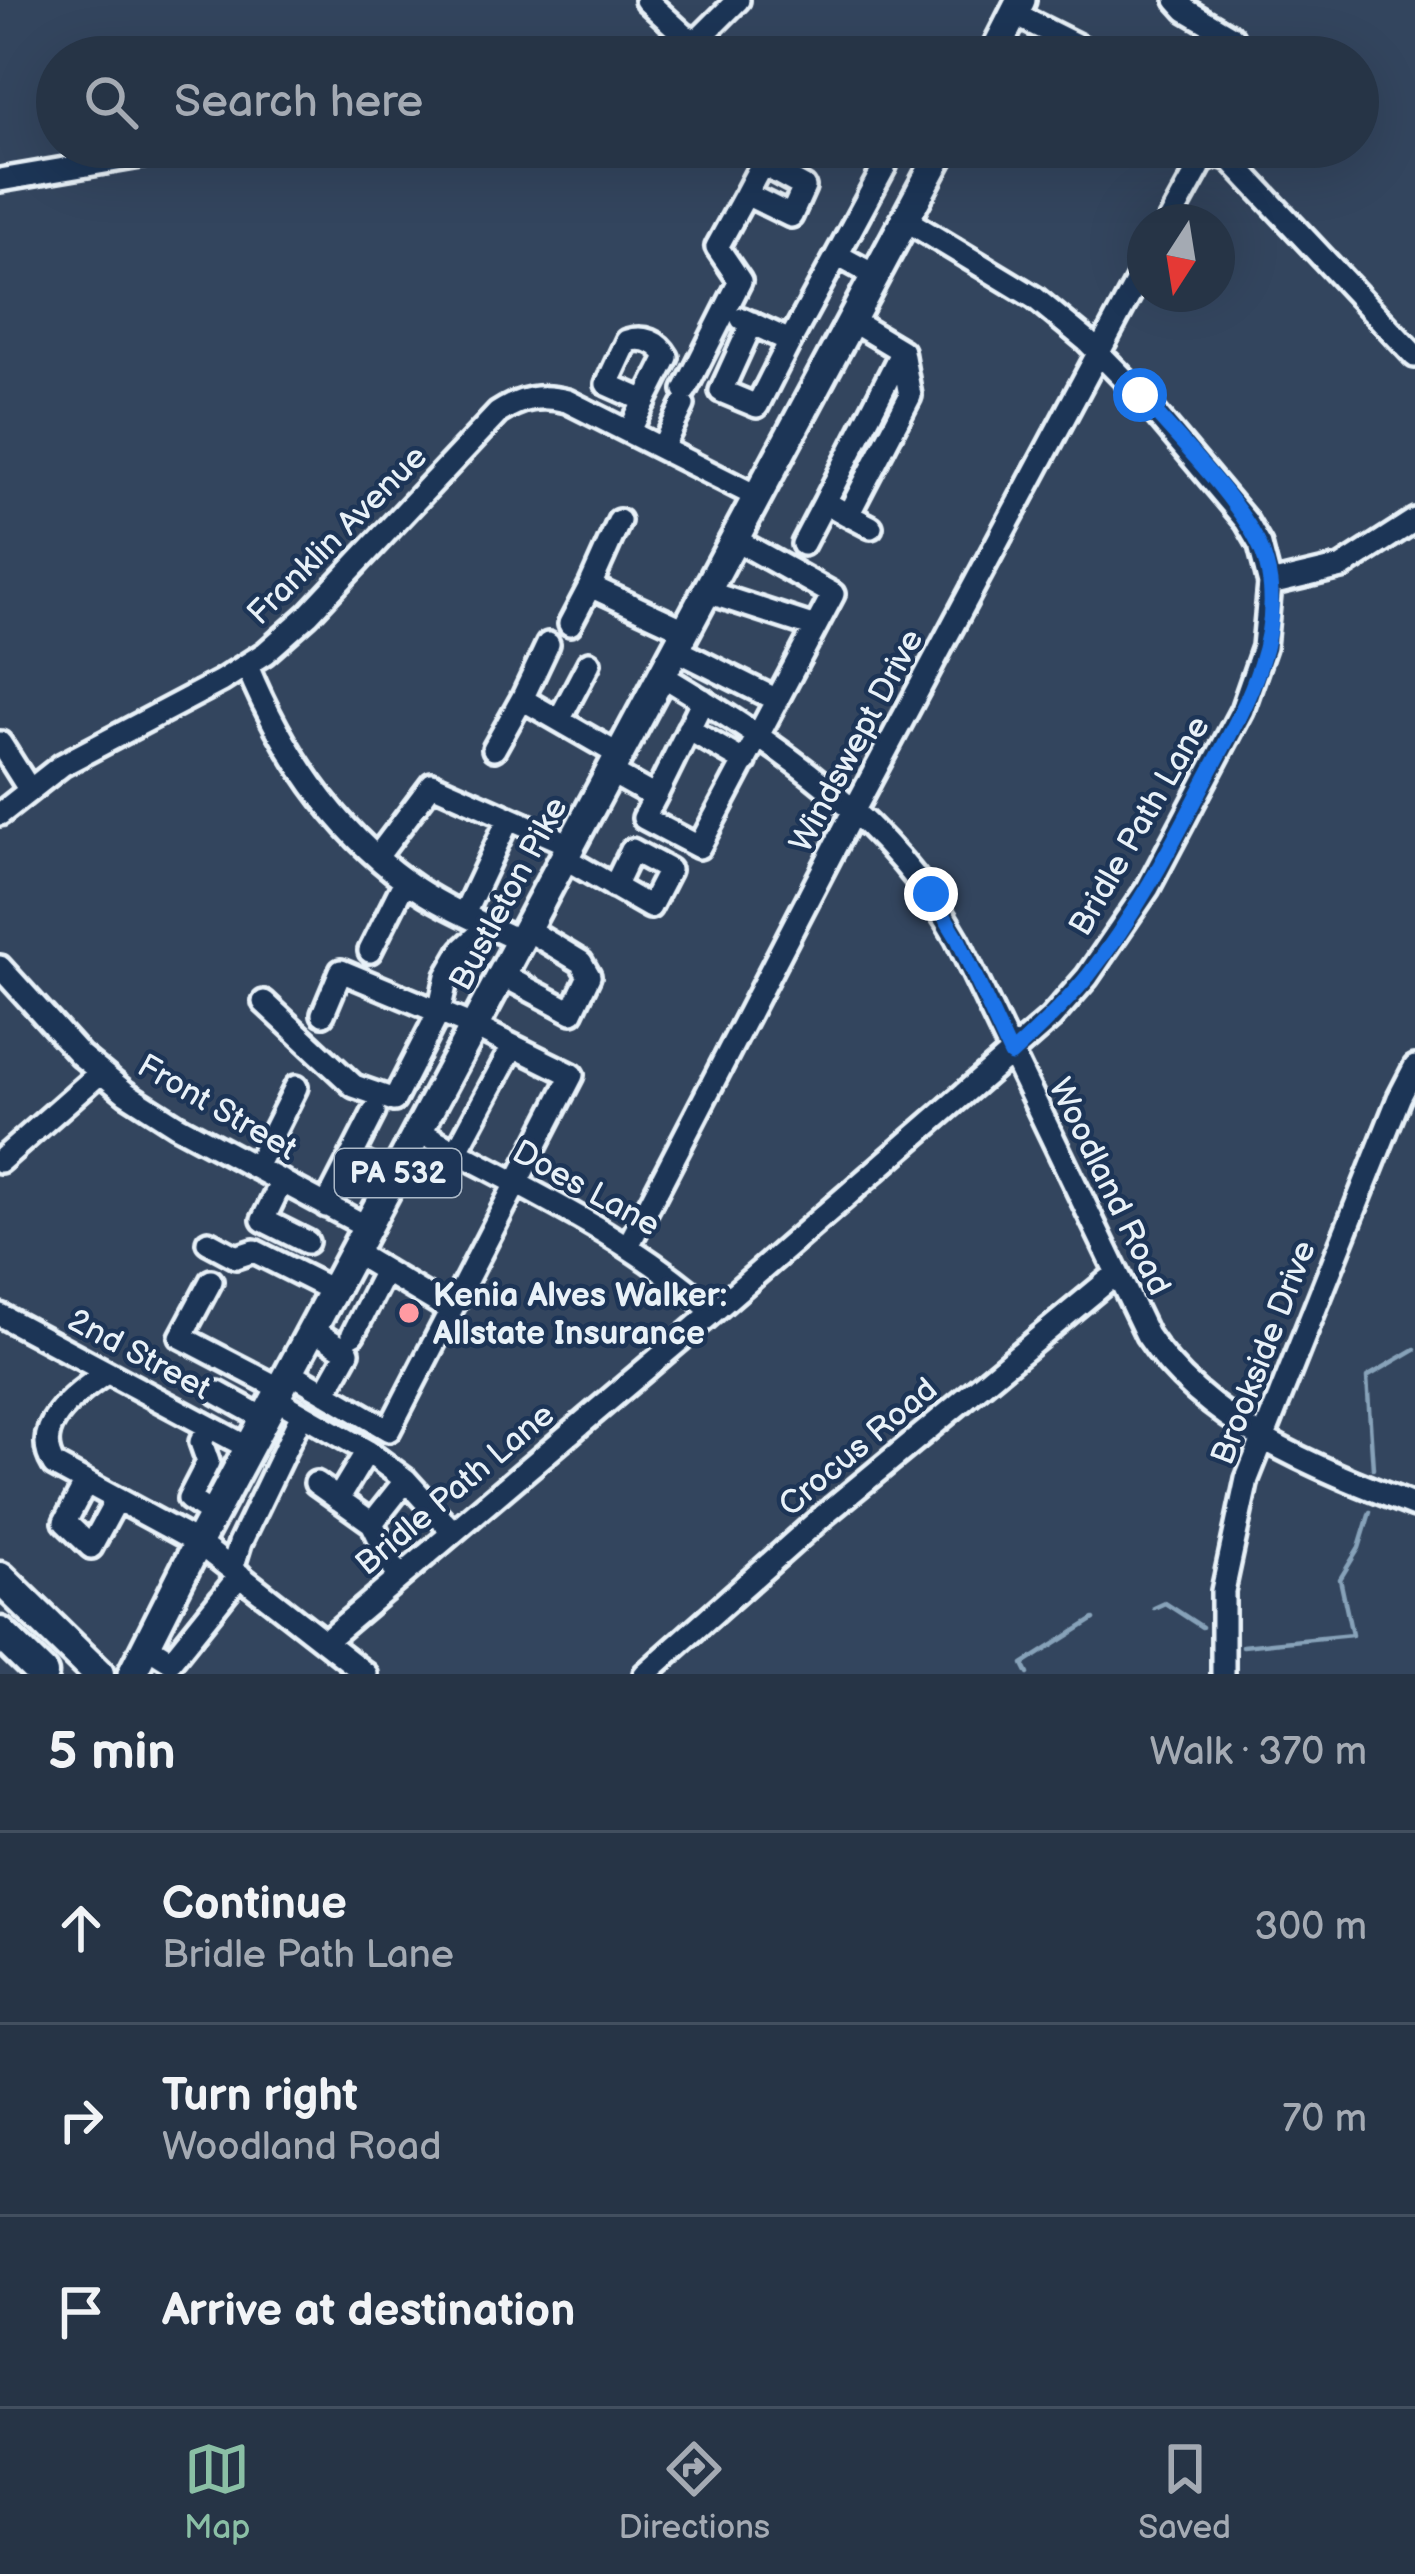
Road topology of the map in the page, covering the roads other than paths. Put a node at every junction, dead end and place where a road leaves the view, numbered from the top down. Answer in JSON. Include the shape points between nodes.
{"nodes":[{"id":1,"x":646,"y":0,"type":"edge"},
{"id":2,"x":738,"y":0,"type":"edge"},
{"id":3,"x":1177,"y":0,"type":"edge"},
{"id":4,"x":1018,"y":7,"type":"edge"},
{"id":5,"x":687,"y":36,"type":"edge"},
{"id":6,"x":694,"y":36,"type":"edge"},
{"id":7,"x":1003,"y":36,"type":"edge"},
{"id":8,"x":1066,"y":36,"type":"edge"},
{"id":9,"x":1230,"y":36,"type":"edge"},
{"id":10,"x":70,"y":168,"type":"edge"},
{"id":11,"x":760,"y":168,"type":"edge"},
{"id":12,"x":781,"y":168,"type":"edge"},
{"id":13,"x":884,"y":168,"type":"edge"},
{"id":14,"x":933,"y":168,"type":"edge"},
{"id":15,"x":1199,"y":168,"type":"edge"},
{"id":16,"x":1238,"y":168,"type":"edge"},
{"id":17,"x":0,"y":180,"type":"edge"},
{"id":18,"x":746,"y":194,"type":"junction"},
{"id":19,"x":1179,"y":204,"type":"edge"},
{"id":20,"x":906,"y":220,"type":"junction"},
{"id":21,"x":837,"y":255,"type":"junction"},
{"id":22,"x":876,"y":276,"type":"junction"},
{"id":23,"x":1127,"y":299,"type":"edge"},
{"id":24,"x":726,"y":310,"type":"junction"},
{"id":25,"x":852,"y":321,"type":"junction"},
{"id":26,"x":752,"y":323,"type":"junction"},
{"id":27,"x":790,"y":341,"type":"junction"},
{"id":28,"x":902,"y":350,"type":"junction"},
{"id":29,"x":1097,"y":353,"type":"junction"},
{"id":30,"x":1415,"y":356,"type":"edge"},
{"id":31,"x":607,"y":384,"type":"junction"},
{"id":32,"x":645,"y":401,"type":"junction"},
{"id":33,"x":593,"y":413,"type":"junction"},
{"id":34,"x":629,"y":432,"type":"junction"},
{"id":35,"x":662,"y":448,"type":"junction"},
{"id":36,"x":758,"y":496,"type":"junction"},
{"id":37,"x":825,"y":502,"type":"junction"},
{"id":38,"x":848,"y":515,"type":"junction"},
{"id":39,"x":1415,"y":520,"type":"edge"},
{"id":40,"x":619,"y":521,"type":"dead end"},
{"id":41,"x":871,"y":527,"type":"dead end"},
{"id":42,"x":736,"y":540,"type":"junction"},
{"id":43,"x":803,"y":544,"type":"dead end"},
{"id":44,"x":1270,"y":584,"type":"junction"},
{"id":45,"x":590,"y":586,"type":"junction"},
{"id":46,"x":707,"y":592,"type":"junction"},
{"id":47,"x":570,"y":624,"type":"dead end"},
{"id":48,"x":815,"y":627,"type":"junction"},
{"id":49,"x":682,"y":640,"type":"junction"},
{"id":50,"x":548,"y":644,"type":"dead end"},
{"id":51,"x":589,"y":663,"type":"dead end"},
{"id":52,"x":247,"y":665,"type":"junction"},
{"id":53,"x":663,"y":676,"type":"junction"},
{"id":54,"x":522,"y":698,"type":"junction"},
{"id":55,"x":703,"y":700,"type":"junction"},
{"id":56,"x":777,"y":700,"type":"junction"},
{"id":57,"x":559,"y":720,"type":"junction"},
{"id":58,"x":688,"y":730,"type":"junction"},
{"id":59,"x":759,"y":735,"type":"junction"},
{"id":60,"x":0,"y":743,"type":"edge"},
{"id":61,"x":494,"y":749,"type":"dead end"},
{"id":62,"x":745,"y":761,"type":"junction"},
{"id":63,"x":616,"y":765,"type":"junction"},
{"id":64,"x":29,"y":789,"type":"junction"},
{"id":65,"x":655,"y":797,"type":"junction"},
{"id":66,"x":854,"y":810,"type":"junction"},
{"id":67,"x":0,"y":814,"type":"edge"},
{"id":68,"x":509,"y":818,"type":"junction"},
{"id":69,"x":570,"y":852,"type":"junction"},
{"id":70,"x":377,"y":856,"type":"junction"},
{"id":71,"x":405,"y":880,"type":"junction"},
{"id":72,"x":614,"y":886,"type":"dead end"},
{"id":73,"x":464,"y":914,"type":"junction"},
{"id":74,"x":488,"y":926,"type":"junction"},
{"id":75,"x":525,"y":936,"type":"junction"},
{"id":76,"x":370,"y":951,"type":"dead end"},
{"id":77,"x":0,"y":968,"type":"edge"},
{"id":78,"x":504,"y":976,"type":"junction"},
{"id":79,"x":264,"y":1002,"type":"dead end"},
{"id":80,"x":440,"y":1012,"type":"junction"},
{"id":81,"x":322,"y":1014,"type":"dead end"},
{"id":82,"x":476,"y":1028,"type":"junction"},
{"id":83,"x":513,"y":1046,"type":"junction"},
{"id":84,"x":1011,"y":1055,"type":"junction"},
{"id":85,"x":1415,"y":1067,"type":"edge"},
{"id":86,"x":100,"y":1073,"type":"junction"},
{"id":87,"x":406,"y":1076,"type":"junction"},
{"id":88,"x":296,"y":1087,"type":"dead end"},
{"id":89,"x":440,"y":1094,"type":"junction"},
{"id":90,"x":374,"y":1112,"type":"dead end"},
{"id":91,"x":420,"y":1132,"type":"junction"},
{"id":92,"x":456,"y":1152,"type":"junction"},
{"id":93,"x":351,"y":1156,"type":"junction"},
{"id":94,"x":0,"y":1161,"type":"edge"},
{"id":95,"x":256,"y":1167,"type":"junction"},
{"id":96,"x":394,"y":1180,"type":"junction"},
{"id":97,"x":282,"y":1181,"type":"junction"},
{"id":98,"x":514,"y":1184,"type":"junction"},
{"id":99,"x":326,"y":1206,"type":"junction"},
{"id":100,"x":362,"y":1240,"type":"junction"},
{"id":101,"x":208,"y":1242,"type":"dead end"},
{"id":102,"x":307,"y":1242,"type":"dead end"},
{"id":103,"x":628,"y":1246,"type":"junction"},
{"id":104,"x":385,"y":1271,"type":"junction"},
{"id":105,"x":1116,"y":1274,"type":"junction"},
{"id":106,"x":211,"y":1281,"type":"dead end"},
{"id":107,"x":334,"y":1291,"type":"junction"},
{"id":108,"x":450,"y":1310,"type":"junction"},
{"id":109,"x":713,"y":1312,"type":"junction"},
{"id":110,"x":0,"y":1315,"type":"edge"},
{"id":111,"x":313,"y":1330,"type":"junction"},
{"id":112,"x":350,"y":1343,"type":"junction"},
{"id":113,"x":107,"y":1372,"type":"junction"},
{"id":114,"x":218,"y":1393,"type":"dead end"},
{"id":115,"x":325,"y":1393,"type":"junction"},
{"id":116,"x":278,"y":1395,"type":"junction"},
{"id":117,"x":302,"y":1414,"type":"junction"},
{"id":118,"x":208,"y":1427,"type":"junction"},
{"id":119,"x":1263,"y":1436,"type":"junction"},
{"id":120,"x":249,"y":1448,"type":"junction"},
{"id":121,"x":367,"y":1450,"type":"junction"},
{"id":122,"x":204,"y":1471,"type":"junction"},
{"id":123,"x":406,"y":1480,"type":"junction"},
{"id":124,"x":86,"y":1482,"type":"junction"},
{"id":125,"x":316,"y":1483,"type":"dead end"},
{"id":126,"x":229,"y":1485,"type":"junction"},
{"id":127,"x":117,"y":1499,"type":"junction"},
{"id":128,"x":338,"y":1499,"type":"junction"},
{"id":129,"x":1415,"y":1506,"type":"edge"},
{"id":130,"x":213,"y":1515,"type":"junction"},
{"id":131,"x":372,"y":1523,"type":"junction"},
{"id":132,"x":452,"y":1531,"type":"junction"},
{"id":133,"x":198,"y":1543,"type":"junction"},
{"id":134,"x":236,"y":1572,"type":"junction"},
{"id":135,"x":398,"y":1577,"type":"junction"},
{"id":136,"x":0,"y":1579,"type":"edge"},
{"id":137,"x":0,"y":1633,"type":"edge"},
{"id":138,"x":326,"y":1641,"type":"junction"},
{"id":139,"x":138,"y":1663,"type":"edge"},
{"id":140,"x":41,"y":1674,"type":"edge"},
{"id":141,"x":98,"y":1674,"type":"edge"},
{"id":142,"x":367,"y":1674,"type":"edge"},
{"id":143,"x":645,"y":1674,"type":"edge"},
{"id":144,"x":1223,"y":1674,"type":"edge"}],
"edges":[{"from":1,"to":5,"type":"street"},
{"from":2,"to":6,"type":"street"},
{"from":3,"to":9,"type":"street"},
{"from":4,"to":7,"type":"main road"},
{"from":4,"to":8,"type":"street"},
{"from":10,"to":17,"type":"street"},
{"from":11,"to":18,"type":"street"},
{"from":12,"to":18,"type":"street","via":[[804,188],[791,216]]},
{"from":13,"to":21,"type":"street"},
{"from":14,"to":20,"type":"main road","name":"Bustleton Pike","number":"PA 532"},
{"from":15,"to":19,"type":"street"},
{"from":16,"to":30,"type":"street"},
{"from":18,"to":24,"type":"street","via":[[717,247],[740,281]]},
{"from":20,"to":22,"type":"main road","name":"Bustleton Pike","number":"PA 532"},
{"from":20,"to":29,"type":"street","name":"Bridle Path Lane","via":[[1035,298]]},
{"from":21,"to":22,"type":"street"},
{"from":21,"to":27,"type":"street"},
{"from":22,"to":25,"type":"main road","name":"Bustleton Pike","number":"PA 532"},
{"from":23,"to":29,"type":"street","name":"Windswept Drive"},
{"from":24,"to":26,"type":"street"},
{"from":24,"to":35,"type":"street"},
{"from":25,"to":28,"type":"street"},
{"from":25,"to":36,"type":"main road","name":"Bustleton Pike","number":"PA 532"},
{"from":26,"to":27,"type":"street"},
{"from":26,"to":27,"type":"street","via":[[721,391],[757,406]]},
{"from":28,"to":37,"type":"street"},
{"from":28,"to":38,"type":"street","via":[[910,396]]},
{"from":29,"to":44,"type":"street","name":"Bridle Path Lane","via":[[1246,521]]},
{"from":29,"to":66,"type":"street","name":"Windswept Drive"},
{"from":31,"to":32,"type":"street"},
{"from":31,"to":32,"type":"street","via":[[627,341],[662,346],[667,357]]},
{"from":31,"to":33,"type":"street"},
{"from":32,"to":34,"type":"street"},
{"from":33,"to":34,"type":"street","name":"Franklin Avenue"},
{"from":33,"to":52,"type":"street","name":"Franklin Avenue","via":[[533,397],[498,413],[308,615]]},
{"from":34,"to":35,"type":"street","name":"Franklin Avenue"},
{"from":35,"to":36,"type":"street","name":"Franklin Avenue"},
{"from":36,"to":42,"type":"main road","name":"Bustleton Pike","number":"PA 532"},
{"from":37,"to":38,"type":"street"},
{"from":37,"to":43,"type":"street"},
{"from":38,"to":41,"type":"street"},
{"from":39,"to":44,"type":"street","via":[[1342,567]]},
{"from":40,"to":45,"type":"street"},
{"from":42,"to":46,"type":"main road","name":"Bustleton Pike","number":"PA 532"},
{"from":42,"to":48,"type":"street","via":[[833,594]]},
{"from":44,"to":84,"type":"street","name":"Bridle Path Lane","via":[[1270,618],[1251,689],[1156,874],[1087,977]]},
{"from":45,"to":47,"type":"street"},
{"from":45,"to":49,"type":"street"},
{"from":46,"to":48,"type":"street"},
{"from":46,"to":49,"type":"main road","name":"Bustleton Pike","number":"PA 532"},
{"from":48,"to":56,"type":"street"},
{"from":49,"to":53,"type":"main road","name":"Bustleton Pike","number":"PA 532"},
{"from":49,"to":56,"type":"street"},
{"from":50,"to":54,"type":"street"},
{"from":51,"to":57,"type":"street"},
{"from":52,"to":64,"type":"street"},
{"from":52,"to":70,"type":"street","name":"Franklin Avenue","via":[[290,753]]},
{"from":53,"to":55,"type":"street","name":"Woodland Road"},
{"from":53,"to":63,"type":"main road","name":"Bustleton Pike","number":"PA 532"},
{"from":54,"to":57,"type":"street"},
{"from":54,"to":61,"type":"street"},
{"from":55,"to":58,"type":"street"},
{"from":55,"to":59,"type":"street","name":"Woodland Road"},
{"from":56,"to":59,"type":"street"},
{"from":57,"to":63,"type":"street"},
{"from":58,"to":62,"type":"street"},
{"from":58,"to":65,"type":"street"},
{"from":59,"to":62,"type":"street"},
{"from":59,"to":66,"type":"street","name":"Woodland Road"},
{"from":60,"to":64,"type":"street"},
{"from":62,"to":65,"type":"street","via":[[699,847],[644,818]]},
{"from":63,"to":65,"type":"street"},
{"from":63,"to":69,"type":"main road","name":"Bustleton Pike","number":"PA 532"},
{"from":64,"to":67,"type":"street"},
{"from":66,"to":84,"type":"street","name":"Woodland Road","via":[[931,894]]},
{"from":66,"to":103,"type":"street","name":"Windswept Drive"},
{"from":68,"to":69,"type":"street"},
{"from":68,"to":70,"type":"street","via":[[432,784]]},
{"from":68,"to":73,"type":"street"},
{"from":69,"to":72,"type":"street"},
{"from":69,"to":75,"type":"main road","name":"Bustleton Pike","number":"PA 532"},
{"from":70,"to":71,"type":"street","name":"Franklin Avenue"},
{"from":71,"to":73,"type":"street","name":"Franklin Avenue"},
{"from":71,"to":76,"type":"street"},
{"from":73,"to":74,"type":"street","name":"Franklin Avenue"},
{"from":74,"to":75,"type":"street","name":"Franklin Avenue"},
{"from":74,"to":80,"type":"street","via":[[447,976]]},
{"from":75,"to":78,"type":"main road","name":"Bustleton Pike","number":"PA 532"},
{"from":75,"to":78,"type":"street","name":"Franklin Avenue","via":[[581,962],[589,976],[572,1012]]},
{"from":77,"to":86,"type":"street","name":"Front Street"},
{"from":78,"to":82,"type":"main road","name":"Bustleton Pike","number":"PA 532"},
{"from":79,"to":87,"type":"street","via":[[354,1087],[394,1100]]},
{"from":80,"to":81,"type":"street","via":[[341,971]]},
{"from":80,"to":82,"type":"street"},
{"from":80,"to":87,"type":"street"},
{"from":82,"to":83,"type":"street"},
{"from":82,"to":89,"type":"main road","name":"Bustleton Pike","number":"PA 532"},
{"from":83,"to":92,"type":"street"},
{"from":83,"to":98,"type":"street","via":[[572,1075]]},
{"from":84,"to":105,"type":"street","name":"Woodland Road"},
{"from":84,"to":109,"type":"street","name":"Bridle Path Lane"},
{"from":85,"to":119,"type":"street","name":"Brookside Drive"},
{"from":86,"to":94,"type":"street"},
{"from":86,"to":95,"type":"street","name":"Front Street"},
{"from":87,"to":89,"type":"street"},
{"from":88,"to":95,"type":"street"},
{"from":89,"to":91,"type":"main road","name":"Bustleton Pike","number":"PA 532"},
{"from":90,"to":93,"type":"street"},
{"from":91,"to":92,"type":"street","name":"Does Lane"},
{"from":91,"to":96,"type":"main road","name":"Bustleton Pike","number":"PA 532"},
{"from":92,"to":98,"type":"street","name":"Does Lane"},
{"from":93,"to":96,"type":"street"},
{"from":93,"to":99,"type":"street"},
{"from":95,"to":97,"type":"street","name":"Front Street"},
{"from":96,"to":100,"type":"main road","name":"Bustleton Pike","number":"PA 532"},
{"from":97,"to":99,"type":"street","name":"Front Street"},
{"from":97,"to":102,"type":"street","via":[[263,1220]]},
{"from":98,"to":103,"type":"street","name":"Does Lane"},
{"from":98,"to":108,"type":"street"},
{"from":99,"to":100,"type":"street","name":"Front Street"},
{"from":100,"to":104,"type":"street","name":"Front Street"},
{"from":100,"to":107,"type":"main road","name":"Bustleton Pike","number":"PA 532"},
{"from":101,"to":107,"type":"street","via":[[236,1257],[254,1250]]},
{"from":103,"to":109,"type":"street","name":"Does Lane"},
{"from":104,"to":108,"type":"street","name":"Front Street"},
{"from":104,"to":112,"type":"street"},
{"from":105,"to":119,"type":"street","name":"Woodland Road","via":[[1147,1335],[1185,1384]]},
{"from":105,"to":143,"type":"street","name":"Crocus Road"},
{"from":106,"to":116,"type":"street","via":[[181,1337]]},
{"from":107,"to":111,"type":"main road","name":"Bustleton Pike","number":"PA 532"},
{"from":108,"to":115,"type":"street","via":[[388,1430]]},
{"from":109,"to":132,"type":"street","name":"Bridle Path Lane"},
{"from":110,"to":113,"type":"street","name":"2nd Street"},
{"from":111,"to":112,"type":"street"},
{"from":111,"to":116,"type":"main road","name":"Bustleton Pike","number":"PA 532"},
{"from":112,"to":115,"type":"street"},
{"from":113,"to":118,"type":"street","name":"2nd Street","via":[[176,1398]]},
{"from":113,"to":124,"type":"street","via":[[64,1404],[47,1438],[54,1465]]},
{"from":114,"to":116,"type":"street"},
{"from":115,"to":116,"type":"street"},
{"from":116,"to":117,"type":"street"},
{"from":116,"to":120,"type":"main road","name":"Bustleton Pike","number":"PA 532"},
{"from":117,"to":121,"type":"street"},
{"from":117,"to":134,"type":"street","via":[[240,1543]]},
{"from":118,"to":120,"type":"street","name":"2nd Street"},
{"from":118,"to":122,"type":"street"},
{"from":119,"to":129,"type":"street","name":"Woodland Road"},
{"from":119,"to":144,"type":"street","name":"Brookside Drive","via":[[1228,1553]]},
{"from":120,"to":126,"type":"main road","name":"Bustleton Pike","number":"PA 532"},
{"from":121,"to":123,"type":"street"},
{"from":121,"to":128,"type":"street"},
{"from":122,"to":126,"type":"street"},
{"from":122,"to":130,"type":"street","via":[[189,1499]]},
{"from":123,"to":131,"type":"street"},
{"from":123,"to":132,"type":"street"},
{"from":124,"to":127,"type":"street"},
{"from":124,"to":127,"type":"street","via":[[65,1522],[91,1547]]},
{"from":125,"to":128,"type":"street"},
{"from":126,"to":130,"type":"main road","name":"Bustleton Pike","number":"PA 532"},
{"from":127,"to":133,"type":"street"},
{"from":128,"to":131,"type":"street"},
{"from":130,"to":133,"type":"main road","name":"Bustleton Pike","number":"PA 532"},
{"from":131,"to":135,"type":"street"},
{"from":132,"to":135,"type":"street","name":"Bridle Path Lane"},
{"from":133,"to":134,"type":"street"},
{"from":133,"to":139,"type":"main road","name":"Bustleton Pike","number":"PA 532"},
{"from":134,"to":138,"type":"street"},
{"from":134,"to":139,"type":"street","via":[[171,1661]]},
{"from":135,"to":138,"type":"street","name":"Bridle Path Lane"},
{"from":136,"to":141,"type":"highway"},
{"from":137,"to":140,"type":"highway"},
{"from":138,"to":142,"type":"street"}]}
